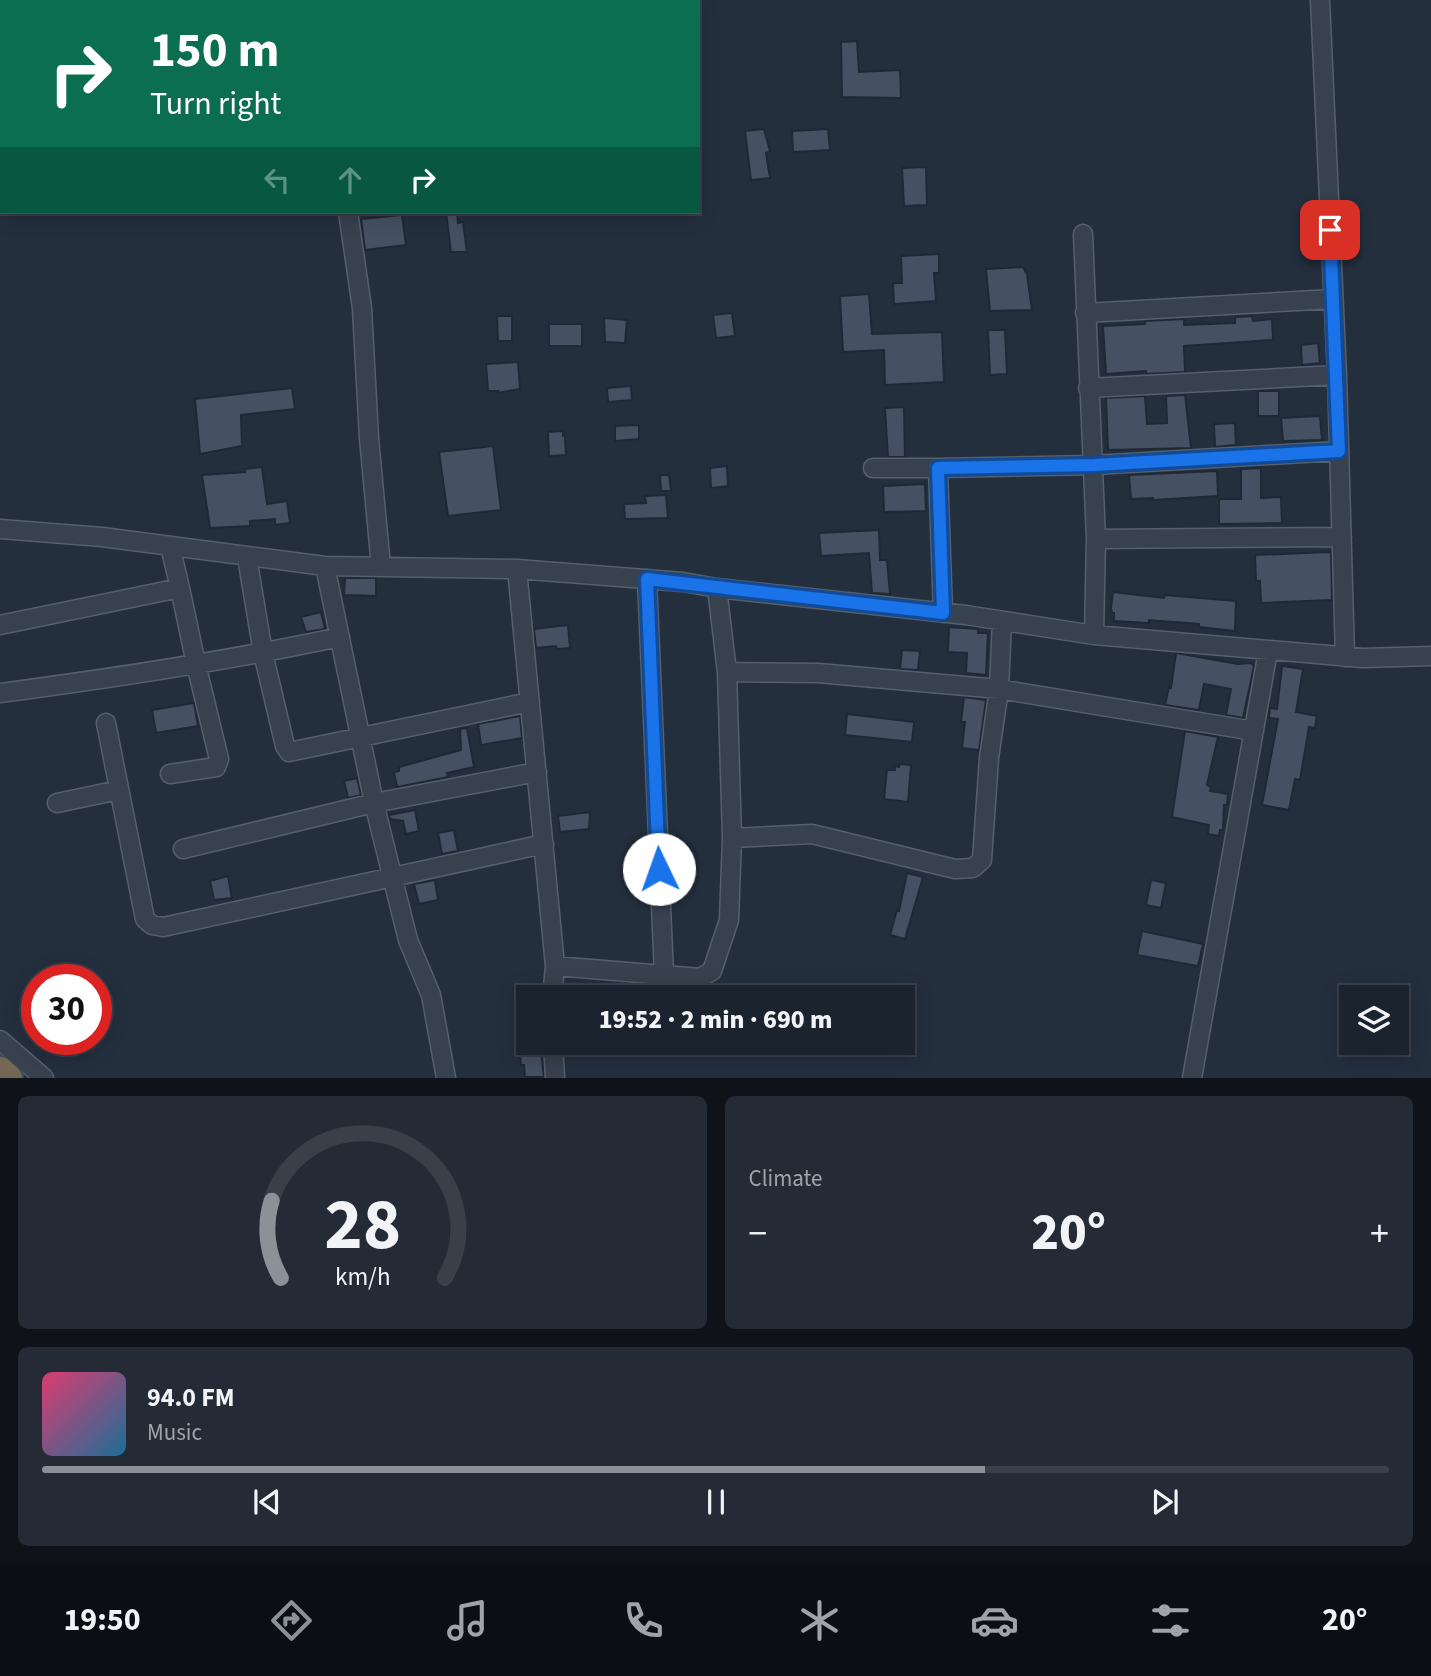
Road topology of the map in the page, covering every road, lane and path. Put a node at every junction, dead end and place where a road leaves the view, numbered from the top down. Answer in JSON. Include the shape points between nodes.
{"nodes":[{"id":1,"x":1320,"y":0,"type":"edge"},
{"id":2,"x":348,"y":214,"type":"edge"},
{"id":3,"x":1083,"y":234,"type":"dead end"},
{"id":4,"x":1333,"y":299,"type":"junction"},
{"id":5,"x":1085,"y":313,"type":"junction"},
{"id":6,"x":1337,"y":375,"type":"junction"},
{"id":7,"x":1088,"y":388,"type":"junction"},
{"id":8,"x":1339,"y":451,"type":"junction"},
{"id":9,"x":1094,"y":465,"type":"junction"},
{"id":10,"x":873,"y":468,"type":"dead end"},
{"id":11,"x":938,"y":468,"type":"junction"},
{"id":12,"x":0,"y":529,"type":"edge"},
{"id":13,"x":1342,"y":537,"type":"junction"},
{"id":14,"x":1096,"y":539,"type":"junction"},
{"id":15,"x":170,"y":546,"type":"junction"},
{"id":16,"x":247,"y":557,"type":"junction"},
{"id":17,"x":325,"y":566,"type":"junction"},
{"id":18,"x":381,"y":567,"type":"junction"},
{"id":19,"x":517,"y":569,"type":"junction"},
{"id":20,"x":647,"y":579,"type":"junction"},
{"id":21,"x":180,"y":588,"type":"junction"},
{"id":22,"x":718,"y":588,"type":"junction"},
{"id":23,"x":943,"y":613,"type":"junction"},
{"id":24,"x":1002,"y":621,"type":"junction"},
{"id":25,"x":0,"y":625,"type":"edge"},
{"id":26,"x":1094,"y":635,"type":"junction"},
{"id":27,"x":340,"y":637,"type":"junction"},
{"id":28,"x":1268,"y":651,"type":"junction"},
{"id":29,"x":263,"y":653,"type":"junction"},
{"id":30,"x":1431,"y":656,"type":"edge"},
{"id":31,"x":1345,"y":657,"type":"junction"},
{"id":32,"x":195,"y":664,"type":"junction"},
{"id":33,"x":727,"y":673,"type":"junction"},
{"id":34,"x":999,"y":689,"type":"junction"},
{"id":35,"x":0,"y":693,"type":"edge"},
{"id":36,"x":530,"y":702,"type":"junction"},
{"id":37,"x":106,"y":723,"type":"dead end"},
{"id":38,"x":1254,"y":731,"type":"junction"},
{"id":39,"x":360,"y":736,"type":"junction"},
{"id":40,"x":537,"y":772,"type":"junction"},
{"id":41,"x":170,"y":774,"type":"dead end"},
{"id":42,"x":120,"y":790,"type":"junction"},
{"id":43,"x":57,"y":803,"type":"dead end"},
{"id":44,"x":374,"y":803,"type":"junction"},
{"id":45,"x":732,"y":838,"type":"junction"},
{"id":46,"x":544,"y":844,"type":"junction"},
{"id":47,"x":183,"y":849,"type":"dead end"},
{"id":48,"x":394,"y":877,"type":"junction"},
{"id":49,"x":555,"y":965,"type":"junction"},
{"id":50,"x":664,"y":975,"type":"junction"},
{"id":51,"x":553,"y":985,"type":"edge"},
{"id":52,"x":0,"y":1040,"type":"edge"},
{"id":53,"x":554,"y":1055,"type":"edge"},
{"id":54,"x":0,"y":1070,"type":"edge"},
{"id":55,"x":9,"y":1077,"type":"edge"},
{"id":56,"x":44,"y":1077,"type":"edge"},
{"id":57,"x":446,"y":1077,"type":"edge"},
{"id":58,"x":555,"y":1077,"type":"edge"},
{"id":59,"x":1192,"y":1077,"type":"edge"}],
"edges":[{"from":1,"to":4,"type":"street"},
{"from":2,"to":18,"type":"street","via":[[362,308]]},
{"from":3,"to":5,"type":"street"},
{"from":4,"to":5,"type":"street"},
{"from":4,"to":6,"type":"street"},
{"from":5,"to":7,"type":"street"},
{"from":6,"to":7,"type":"street"},
{"from":6,"to":8,"type":"street"},
{"from":7,"to":9,"type":"street"},
{"from":8,"to":9,"type":"street"},
{"from":8,"to":13,"type":"street"},
{"from":9,"to":11,"type":"street"},
{"from":9,"to":14,"type":"street"},
{"from":10,"to":11,"type":"street"},
{"from":11,"to":23,"type":"street"},
{"from":12,"to":15,"type":"street"},
{"from":13,"to":14,"type":"street"},
{"from":13,"to":31,"type":"street"},
{"from":14,"to":26,"type":"street"},
{"from":15,"to":16,"type":"street"},
{"from":15,"to":21,"type":"street"},
{"from":16,"to":17,"type":"street"},
{"from":16,"to":29,"type":"street"},
{"from":17,"to":18,"type":"street"},
{"from":17,"to":27,"type":"street"},
{"from":18,"to":19,"type":"street"},
{"from":19,"to":20,"type":"street"},
{"from":19,"to":36,"type":"street"},
{"from":20,"to":22,"type":"street"},
{"from":20,"to":50,"type":"street"},
{"from":21,"to":25,"type":"street"},
{"from":21,"to":32,"type":"street"},
{"from":22,"to":23,"type":"street"},
{"from":22,"to":33,"type":"street"},
{"from":23,"to":24,"type":"street"},
{"from":24,"to":26,"type":"street"},
{"from":24,"to":34,"type":"street"},
{"from":26,"to":28,"type":"street"},
{"from":27,"to":29,"type":"street"},
{"from":27,"to":39,"type":"street"},
{"from":28,"to":31,"type":"street"},
{"from":28,"to":38,"type":"street"},
{"from":29,"to":32,"type":"street"},
{"from":29,"to":39,"type":"street","via":[[289,752]]},
{"from":30,"to":31,"type":"street"},
{"from":32,"to":35,"type":"street"},
{"from":32,"to":41,"type":"street","via":[[219,759],[216,767]]},
{"from":33,"to":34,"type":"street","via":[[818,673]]},
{"from":33,"to":45,"type":"street"},
{"from":34,"to":38,"type":"street"},
{"from":34,"to":45,"type":"street","via":[[982,860],[972,868],[955,869],[812,834]]},
{"from":36,"to":39,"type":"street"},
{"from":36,"to":40,"type":"street"},
{"from":37,"to":42,"type":"street"},
{"from":38,"to":59,"type":"street"},
{"from":39,"to":44,"type":"street"},
{"from":40,"to":44,"type":"street"},
{"from":40,"to":46,"type":"street"},
{"from":42,"to":43,"type":"street"},
{"from":42,"to":48,"type":"street","via":[[145,919],[152,925],[163,927]]},
{"from":44,"to":47,"type":"street"},
{"from":44,"to":48,"type":"street"},
{"from":45,"to":50,"type":"street","via":[[729,920],[712,971],[700,978]]},
{"from":46,"to":48,"type":"street"},
{"from":46,"to":49,"type":"street"},
{"from":48,"to":57,"type":"street","via":[[408,940],[431,995]]},
{"from":49,"to":50,"type":"street"},
{"from":49,"to":51,"type":"street"},
{"from":52,"to":56,"type":"street"},
{"from":53,"to":58,"type":"street"},
{"from":54,"to":55,"type":"highway"}]}
